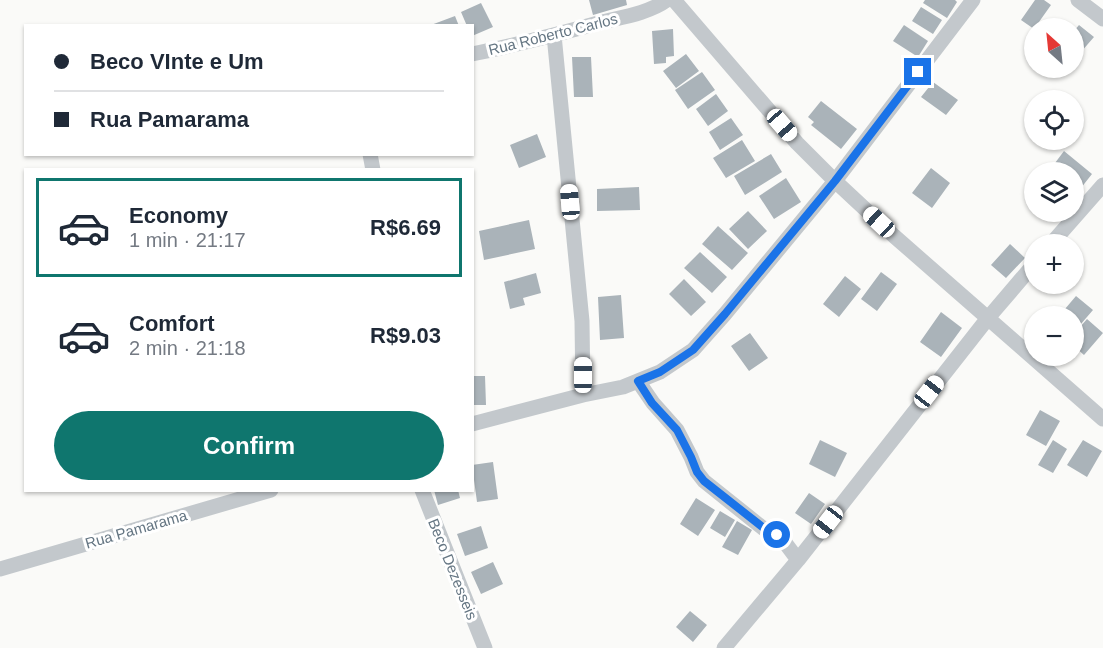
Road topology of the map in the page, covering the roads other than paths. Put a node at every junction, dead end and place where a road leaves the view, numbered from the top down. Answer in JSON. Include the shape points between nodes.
{"nodes":[{"id":1,"x":667,"y":0,"type":"edge"},
{"id":2,"x":674,"y":0,"type":"edge"},
{"id":3,"x":974,"y":0,"type":"edge"},
{"id":4,"x":1078,"y":0,"type":"edge"},
{"id":5,"x":1103,"y":19,"type":"edge"},
{"id":6,"x":554,"y":35,"type":"junction"},
{"id":7,"x":474,"y":54,"type":"edge"},
{"id":8,"x":835,"y":181,"type":"junction"},
{"id":9,"x":1103,"y":185,"type":"edge"},
{"id":10,"x":1060,"y":234,"type":"edge"},
{"id":11,"x":1024,"y":276,"type":"edge"},
{"id":12,"x":988,"y":318,"type":"junction"},
{"id":13,"x":638,"y":381,"type":"junction"},
{"id":14,"x":583,"y":395,"type":"junction"},
{"id":15,"x":1103,"y":419,"type":"edge"},
{"id":16,"x":474,"y":423,"type":"edge"},
{"id":17,"x":264,"y":492,"type":"edge"},
{"id":18,"x":423,"y":492,"type":"edge"},
{"id":19,"x":798,"y":560,"type":"junction"},
{"id":20,"x":0,"y":569,"type":"edge"},
{"id":21,"x":485,"y":648,"type":"edge"},
{"id":22,"x":724,"y":648,"type":"edge"}],
"edges":[{"from":1,"to":6,"type":"street","name":"Rua Roberto Carlos"},
{"from":2,"to":8,"type":"street","via":[[797,143]]},
{"from":3,"to":8,"type":"street"},
{"from":4,"to":5,"type":"street"},
{"from":6,"to":7,"type":"street","name":"Rua Roberto Carlos"},
{"from":6,"to":14,"type":"street","via":[[582,321]]},
{"from":8,"to":12,"type":"street"},
{"from":8,"to":13,"type":"street","via":[[693,350]]},
{"from":9,"to":10,"type":"street"},
{"from":11,"to":12,"type":"street"},
{"from":12,"to":15,"type":"street"},
{"from":12,"to":19,"type":"street"},
{"from":13,"to":14,"type":"street"},
{"from":13,"to":19,"type":"street","via":[[677,430],[704,481],[783,540]]},
{"from":14,"to":16,"type":"street"},
{"from":17,"to":20,"type":"street","name":"Rua Pamarama"},
{"from":18,"to":21,"type":"street","name":"Beco Dezesseis"},
{"from":19,"to":22,"type":"street"}]}
